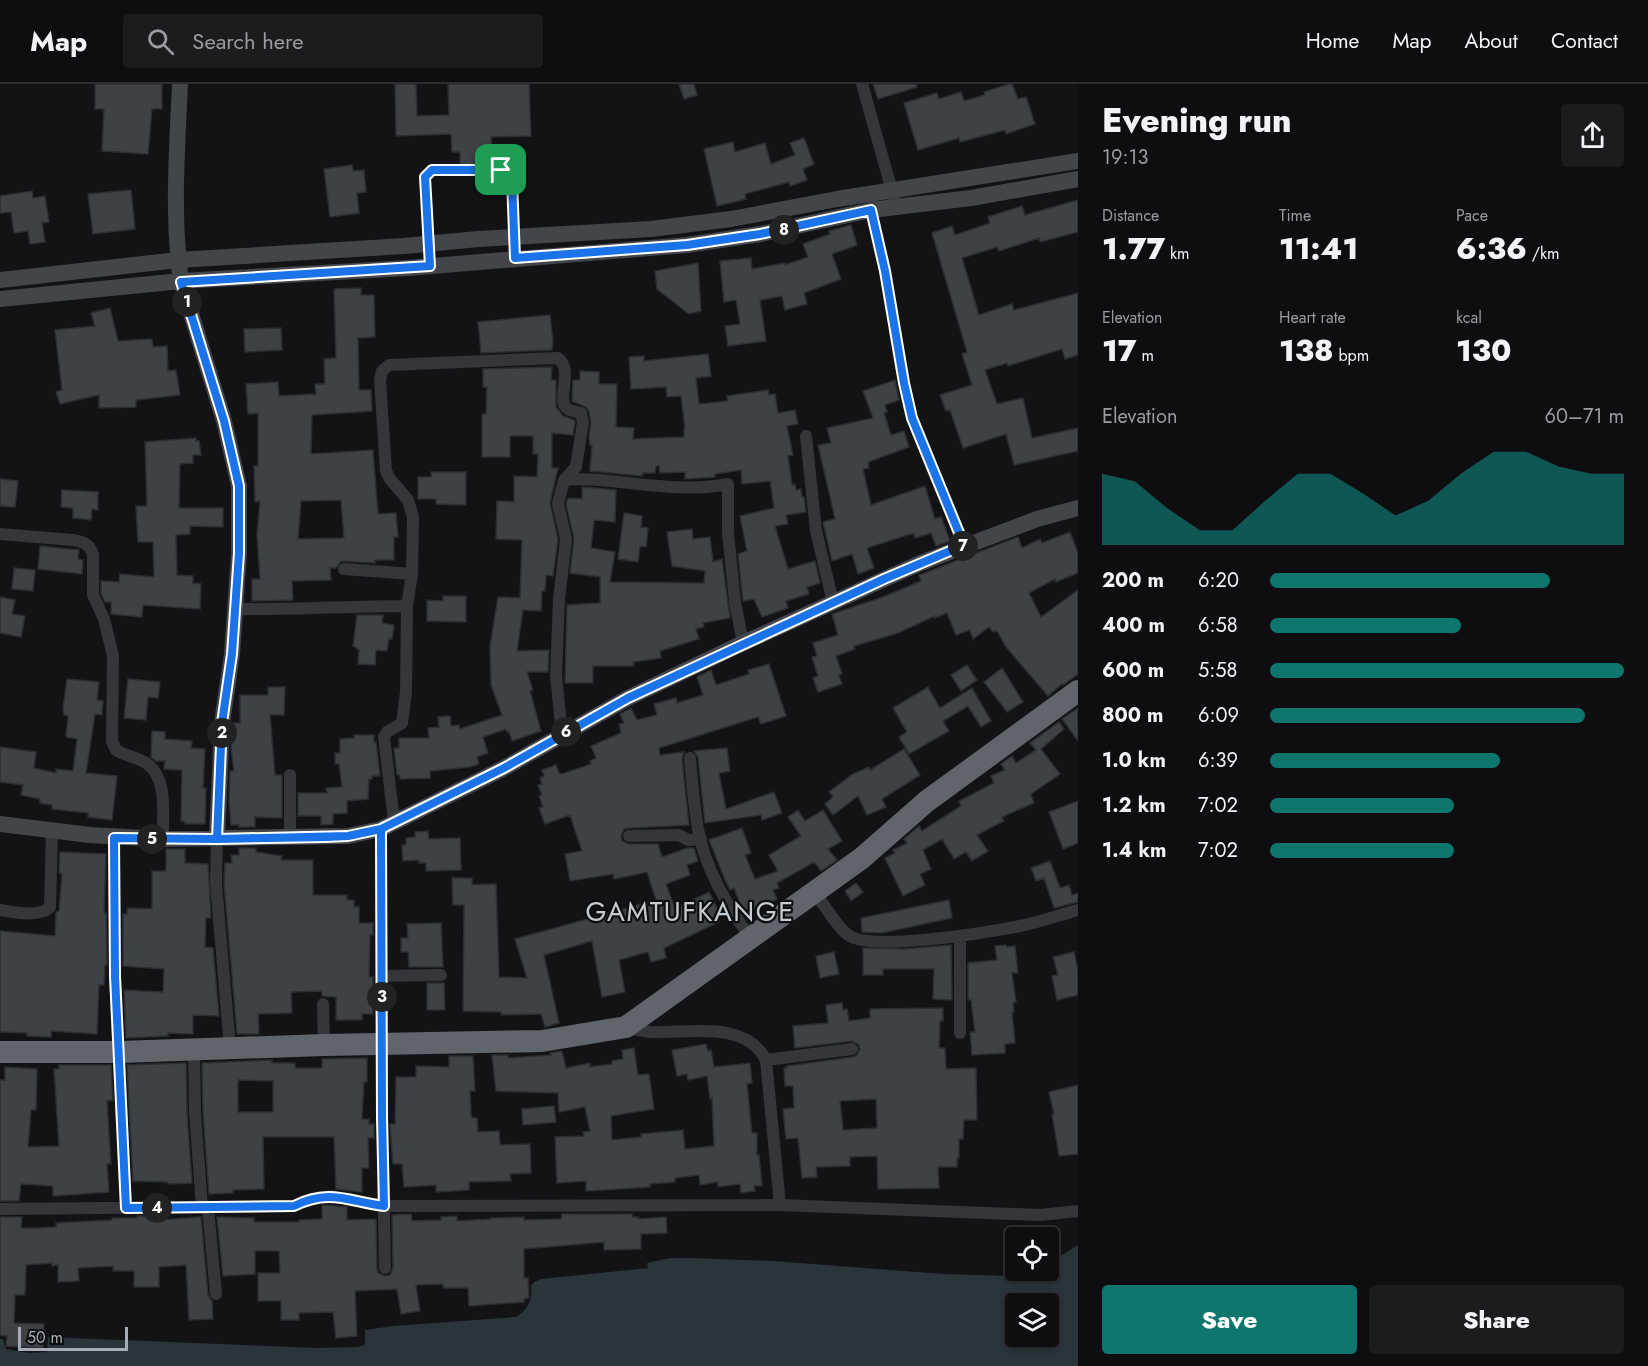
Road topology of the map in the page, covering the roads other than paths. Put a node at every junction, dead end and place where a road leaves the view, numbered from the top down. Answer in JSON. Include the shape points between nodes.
{"nodes":[{"id":1,"x":180,"y":84,"type":"edge"},
{"id":2,"x":862,"y":84,"type":"edge"},
{"id":3,"x":1078,"y":161,"type":"edge"},
{"id":4,"x":1078,"y":179,"type":"edge"},
{"id":5,"x":892,"y":191,"type":"junction"},
{"id":6,"x":897,"y":208,"type":"junction"},
{"id":7,"x":871,"y":210,"type":"junction"},
{"id":8,"x":514,"y":237,"type":"junction"},
{"id":9,"x":429,"y":243,"type":"junction"},
{"id":10,"x":515,"y":258,"type":"junction"},
{"id":11,"x":178,"y":260,"type":"junction"},
{"id":12,"x":430,"y":266,"type":"junction"},
{"id":13,"x":0,"y":280,"type":"edge"},
{"id":14,"x":181,"y":282,"type":"junction"},
{"id":15,"x":0,"y":298,"type":"edge"},
{"id":16,"x":806,"y":436,"type":"dead end"},
{"id":17,"x":564,"y":480,"type":"junction"},
{"id":18,"x":1078,"y":508,"type":"edge"},
{"id":19,"x":0,"y":534,"type":"edge"},
{"id":20,"x":964,"y":545,"type":"junction"},
{"id":21,"x":345,"y":569,"type":"dead end"},
{"id":22,"x":412,"y":574,"type":"junction"},
{"id":23,"x":833,"y":602,"type":"junction"},
{"id":24,"x":406,"y":606,"type":"junction"},
{"id":25,"x":236,"y":609,"type":"junction"},
{"id":26,"x":743,"y":643,"type":"junction"},
{"id":27,"x":1078,"y":691,"type":"edge"},
{"id":28,"x":562,"y":735,"type":"junction"},
{"id":29,"x":690,"y":759,"type":"dead end"},
{"id":30,"x":290,"y":775,"type":"dead end"},
{"id":31,"x":0,"y":824,"type":"edge"},
{"id":32,"x":388,"y":825,"type":"junction"},
{"id":33,"x":52,"y":831,"type":"junction"},
{"id":34,"x":629,"y":836,"type":"dead end"},
{"id":35,"x":114,"y":838,"type":"junction"},
{"id":36,"x":290,"y":838,"type":"junction"},
{"id":37,"x":164,"y":839,"type":"junction"},
{"id":38,"x":217,"y":839,"type":"junction"},
{"id":39,"x":701,"y":840,"type":"junction"},
{"id":40,"x":814,"y":892,"type":"junction"},
{"id":41,"x":0,"y":910,"type":"edge"},
{"id":42,"x":1078,"y":910,"type":"edge"},
{"id":43,"x":960,"y":936,"type":"junction"},
{"id":44,"x":751,"y":938,"type":"junction"},
{"id":45,"x":441,"y":975,"type":"dead end"},
{"id":46,"x":382,"y":976,"type":"junction"},
{"id":47,"x":323,"y":1004,"type":"dead end"},
{"id":48,"x":626,"y":1028,"type":"junction"},
{"id":49,"x":960,"y":1033,"type":"dead end"},
{"id":50,"x":382,"y":1044,"type":"junction"},
{"id":51,"x":324,"y":1045,"type":"junction"},
{"id":52,"x":230,"y":1048,"type":"junction"},
{"id":53,"x":852,"y":1049,"type":"dead end"},
{"id":54,"x":194,"y":1050,"type":"junction"},
{"id":55,"x":0,"y":1052,"type":"edge"},
{"id":56,"x":120,"y":1052,"type":"junction"},
{"id":57,"x":766,"y":1060,"type":"junction"},
{"id":58,"x":780,"y":1205,"type":"junction"},
{"id":59,"x":384,"y":1206,"type":"junction"},
{"id":60,"x":126,"y":1208,"type":"junction"},
{"id":61,"x":205,"y":1208,"type":"junction"},
{"id":62,"x":0,"y":1209,"type":"edge"},
{"id":63,"x":1078,"y":1211,"type":"edge"},
{"id":64,"x":386,"y":1268,"type":"dead end"},
{"id":65,"x":216,"y":1294,"type":"dead end"}],
"edges":[{"from":1,"to":11,"type":"street"},
{"from":2,"to":5,"type":"street"},
{"from":3,"to":5,"type":"street"},
{"from":4,"to":6,"type":"street"},
{"from":5,"to":6,"type":"street"},
{"from":5,"to":8,"type":"street","via":[[651,229]]},
{"from":6,"to":7,"type":"street"},
{"from":7,"to":10,"type":"street","via":[[687,245]]},
{"from":7,"to":20,"type":"street","via":[[912,418]]},
{"from":8,"to":9,"type":"street"},
{"from":8,"to":9,"type":"lane","via":[[512,180],[506,170],[432,170],[425,177]]},
{"from":8,"to":10,"type":"lane"},
{"from":9,"to":11,"type":"street"},
{"from":9,"to":12,"type":"lane"},
{"from":10,"to":12,"type":"street"},
{"from":11,"to":13,"type":"street"},
{"from":11,"to":14,"type":"street"},
{"from":12,"to":14,"type":"street"},
{"from":14,"to":15,"type":"street"},
{"from":14,"to":25,"type":"street","via":[[224,421],[239,486]]},
{"from":16,"to":23,"type":"street","via":[[816,531]]},
{"from":17,"to":22,"type":"street","via":[[576,467],[583,422],[581,413],[564,405],[565,371],[558,358],[386,366],[380,380],[384,459],[390,479],[411,508]]},
{"from":17,"to":26,"type":"street","via":[[585,477],[709,488],[728,484],[728,533]]},
{"from":17,"to":28,"type":"street","via":[[558,504],[566,539],[556,675]]},
{"from":18,"to":20,"type":"street"},
{"from":19,"to":37,"type":"street","via":[[74,540],[91,548],[93,595],[113,656],[112,741],[116,750],[148,764],[158,777]]},
{"from":20,"to":23,"type":"street"},
{"from":21,"to":22,"type":"street"},
{"from":22,"to":24,"type":"street"},
{"from":23,"to":26,"type":"street"},
{"from":24,"to":25,"type":"street"},
{"from":24,"to":32,"type":"street","via":[[404,715],[402,723],[384,737]]},
{"from":25,"to":38,"type":"street","via":[[222,723]]},
{"from":26,"to":28,"type":"street","via":[[628,698]]},
{"from":27,"to":40,"type":"highway","via":[[927,801],[862,858]]},
{"from":28,"to":32,"type":"street"},
{"from":29,"to":39,"type":"street"},
{"from":30,"to":36,"type":"street"},
{"from":31,"to":33,"type":"street"},
{"from":32,"to":36,"type":"street","via":[[348,836]]},
{"from":32,"to":46,"type":"street"},
{"from":33,"to":35,"type":"street"},
{"from":33,"to":41,"type":"street","via":[[50,908],[40,913]]},
{"from":34,"to":39,"type":"street","via":[[679,835]]},
{"from":35,"to":37,"type":"street"},
{"from":35,"to":56,"type":"street","via":[[113,913]]},
{"from":36,"to":38,"type":"street"},
{"from":37,"to":38,"type":"street"},
{"from":38,"to":52,"type":"street","via":[[216,883]]},
{"from":39,"to":44,"type":"street","via":[[713,875]]},
{"from":40,"to":43,"type":"street","via":[[848,935],[859,940]]},
{"from":40,"to":44,"type":"highway"},
{"from":42,"to":43,"type":"street","via":[[1020,926]]},
{"from":43,"to":49,"type":"street"},
{"from":44,"to":48,"type":"highway"},
{"from":45,"to":46,"type":"street"},
{"from":46,"to":50,"type":"street"},
{"from":47,"to":51,"type":"street"},
{"from":48,"to":50,"type":"highway","via":[[542,1041]]},
{"from":48,"to":57,"type":"street","via":[[731,1034],[761,1050]]},
{"from":50,"to":51,"type":"highway"},
{"from":50,"to":59,"type":"street"},
{"from":51,"to":52,"type":"highway"},
{"from":52,"to":54,"type":"highway"},
{"from":53,"to":57,"type":"street"},
{"from":54,"to":56,"type":"highway"},
{"from":54,"to":61,"type":"street","via":[[195,1112]]},
{"from":55,"to":56,"type":"highway"},
{"from":56,"to":60,"type":"street"},
{"from":57,"to":58,"type":"street"},
{"from":58,"to":59,"type":"street"},
{"from":58,"to":63,"type":"street","via":[[1040,1215]]},
{"from":59,"to":61,"type":"street","via":[[344,1197],[317,1197],[294,1206]]},
{"from":59,"to":64,"type":"street"},
{"from":60,"to":61,"type":"street"},
{"from":60,"to":62,"type":"street"},
{"from":61,"to":65,"type":"street"}]}
